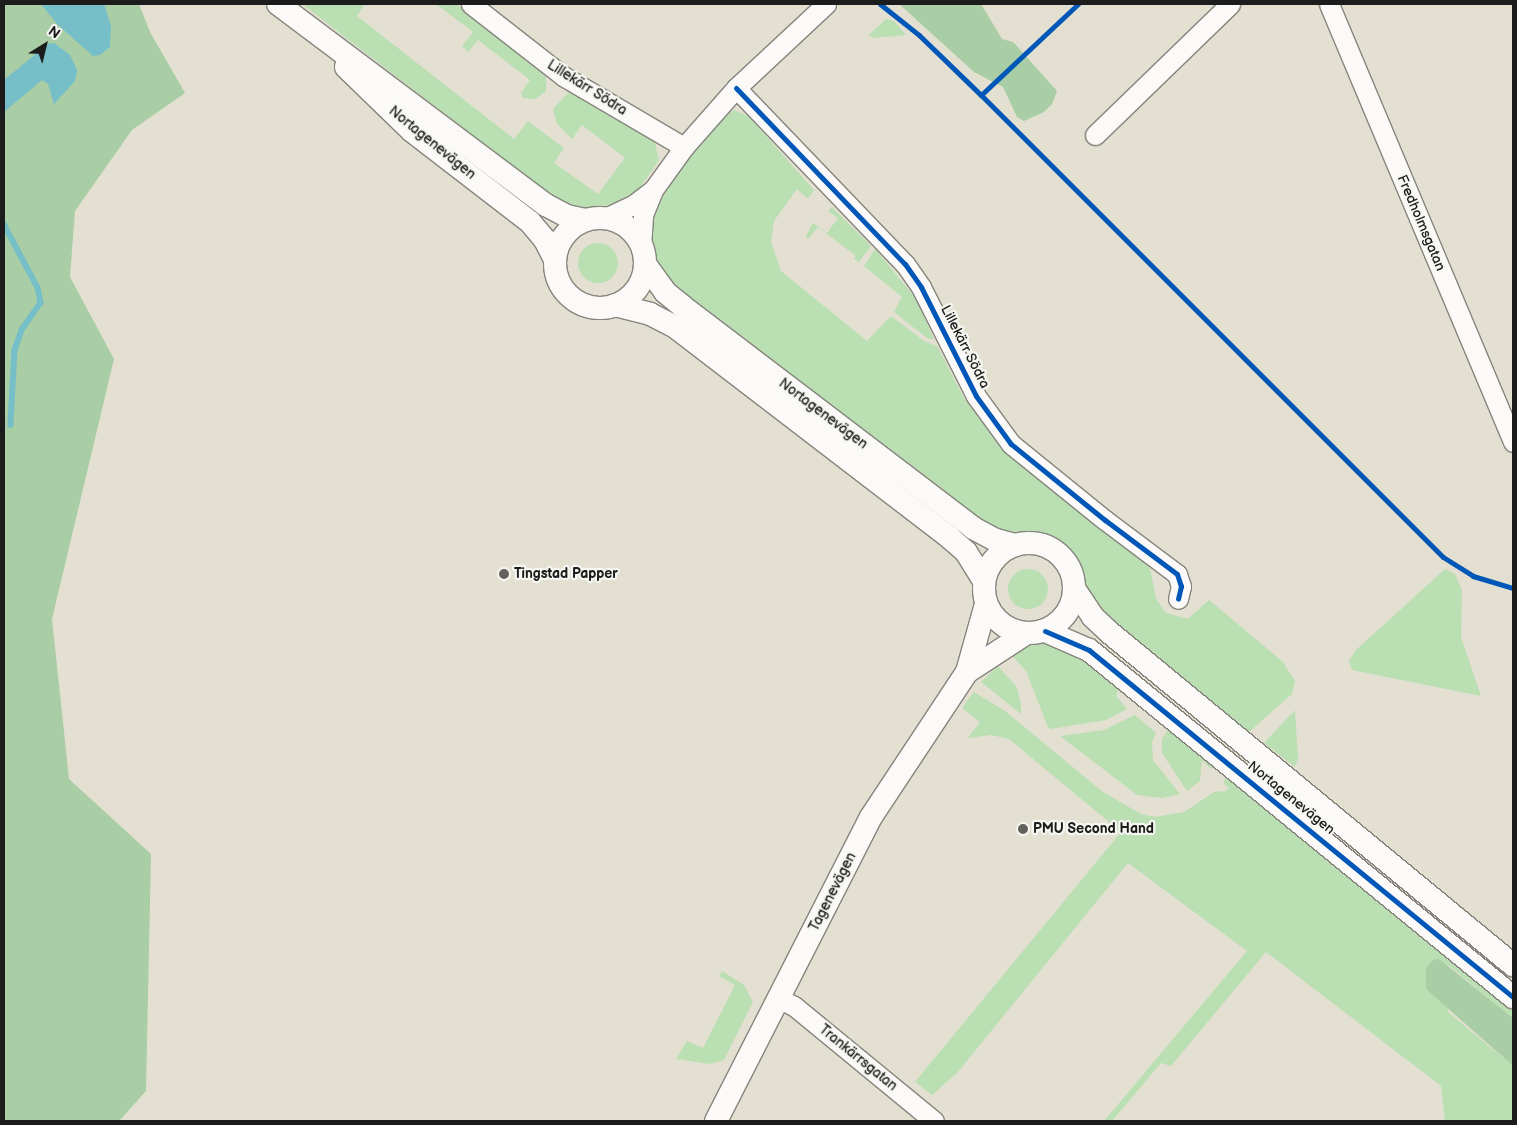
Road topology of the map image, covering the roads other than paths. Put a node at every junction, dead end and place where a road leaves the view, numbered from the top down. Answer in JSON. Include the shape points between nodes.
{"nodes":[{"id":1,"x":278,"y":4,"type":"edge"},
{"id":2,"x":471,"y":4,"type":"edge"},
{"id":3,"x":826,"y":4,"type":"edge"},
{"id":4,"x":1230,"y":4,"type":"edge"},
{"id":5,"x":1329,"y":4,"type":"edge"},
{"id":6,"x":306,"y":27,"type":"junction"},
{"id":7,"x":736,"y":88,"type":"junction"},
{"id":8,"x":1095,"y":135,"type":"dead end"},
{"id":9,"x":684,"y":147,"type":"junction"},
{"id":10,"x":653,"y":190,"type":"junction"},
{"id":11,"x":595,"y":219,"type":"junction"},
{"id":12,"x":643,"y":255,"type":"junction"},
{"id":13,"x":555,"y":260,"type":"junction"},
{"id":14,"x":615,"y":305,"type":"junction"},
{"id":15,"x":1513,"y":442,"type":"edge"},
{"id":16,"x":1015,"y":545,"type":"junction"},
{"id":17,"x":984,"y":581,"type":"junction"},
{"id":18,"x":1075,"y":590,"type":"junction"},
{"id":19,"x":1178,"y":599,"type":"dead end"},
{"id":20,"x":986,"y":604,"type":"junction"},
{"id":21,"x":1035,"y":633,"type":"junction"},
{"id":22,"x":967,"y":672,"type":"junction"},
{"id":23,"x":1513,"y":965,"type":"edge"},
{"id":24,"x":1513,"y":997,"type":"edge"},
{"id":25,"x":780,"y":999,"type":"junction"},
{"id":26,"x":716,"y":1121,"type":"edge"},
{"id":27,"x":934,"y":1121,"type":"edge"}],
"edges":[{"from":1,"to":6,"type":"street","name":"Nortagenevägen"},
{"from":2,"to":9,"type":"street","name":"Lillekärr Södra","via":[[563,76]]},
{"from":3,"to":7,"type":"street"},
{"from":4,"to":8,"type":"street"},
{"from":5,"to":15,"type":"street","name":"Fredholmsgatan"},
{"from":6,"to":11,"type":"street","name":"Nortagenevägen","via":[[404,96],[546,205],[567,216]]},
{"from":6,"to":13,"type":"street","name":"Nortagenevägen","via":[[412,131],[530,222],[545,240]]},
{"from":7,"to":9,"type":"street"},
{"from":7,"to":19,"type":"street","name":"Lillekärr Södra","via":[[905,264],[921,287],[976,396],[1011,444],[1177,574],[1181,586]]},
{"from":9,"to":10,"type":"street"},
{"from":10,"to":11,"type":"street","via":[[634,205]]},
{"from":10,"to":12,"type":"street","via":[[643,215]]},
{"from":11,"to":12,"type":"street","name":"Nortagenevägen","via":[[627,227]]},
{"from":11,"to":13,"type":"street","via":[[564,235]]},
{"from":12,"to":14,"type":"street","via":[[636,289]]},
{"from":12,"to":16,"type":"street","name":"Nortagenevägen","via":[[665,292],[682,306],[973,528]]},
{"from":13,"to":14,"type":"street","name":"Nortagenevägen","via":[[559,281],[573,299],[586,306]]},
{"from":14,"to":17,"type":"street","name":"Nortagenevägen","via":[[650,314],[674,326],[950,538],[966,552]]},
{"from":16,"to":17,"type":"street","via":[[994,559]]},
{"from":16,"to":18,"type":"street","name":"Nortagenevägen","via":[[1036,544],[1056,552],[1070,569]]},
{"from":17,"to":20,"type":"street","name":"Nortagenevägen"},
{"from":18,"to":21,"type":"street","via":[[1066,615]]},
{"from":18,"to":23,"type":"street","name":"Nortagenevägen","via":[[1109,632]]},
{"from":20,"to":21,"type":"street","name":"Nortagenevägen","via":[[1001,625]]},
{"from":20,"to":22,"type":"street","name":"Tagenevägen"},
{"from":21,"to":22,"type":"street","name":"Tagenevägen"},
{"from":21,"to":24,"type":"street","name":"Nortagenevägen","via":[[1089,650]]},
{"from":22,"to":25,"type":"street","name":"Tagenevägen","via":[[871,817]]},
{"from":25,"to":26,"type":"street","name":"Tagenevägen"},
{"from":25,"to":27,"type":"street","name":"Trankärrsgatan","via":[[794,1006]]}]}
